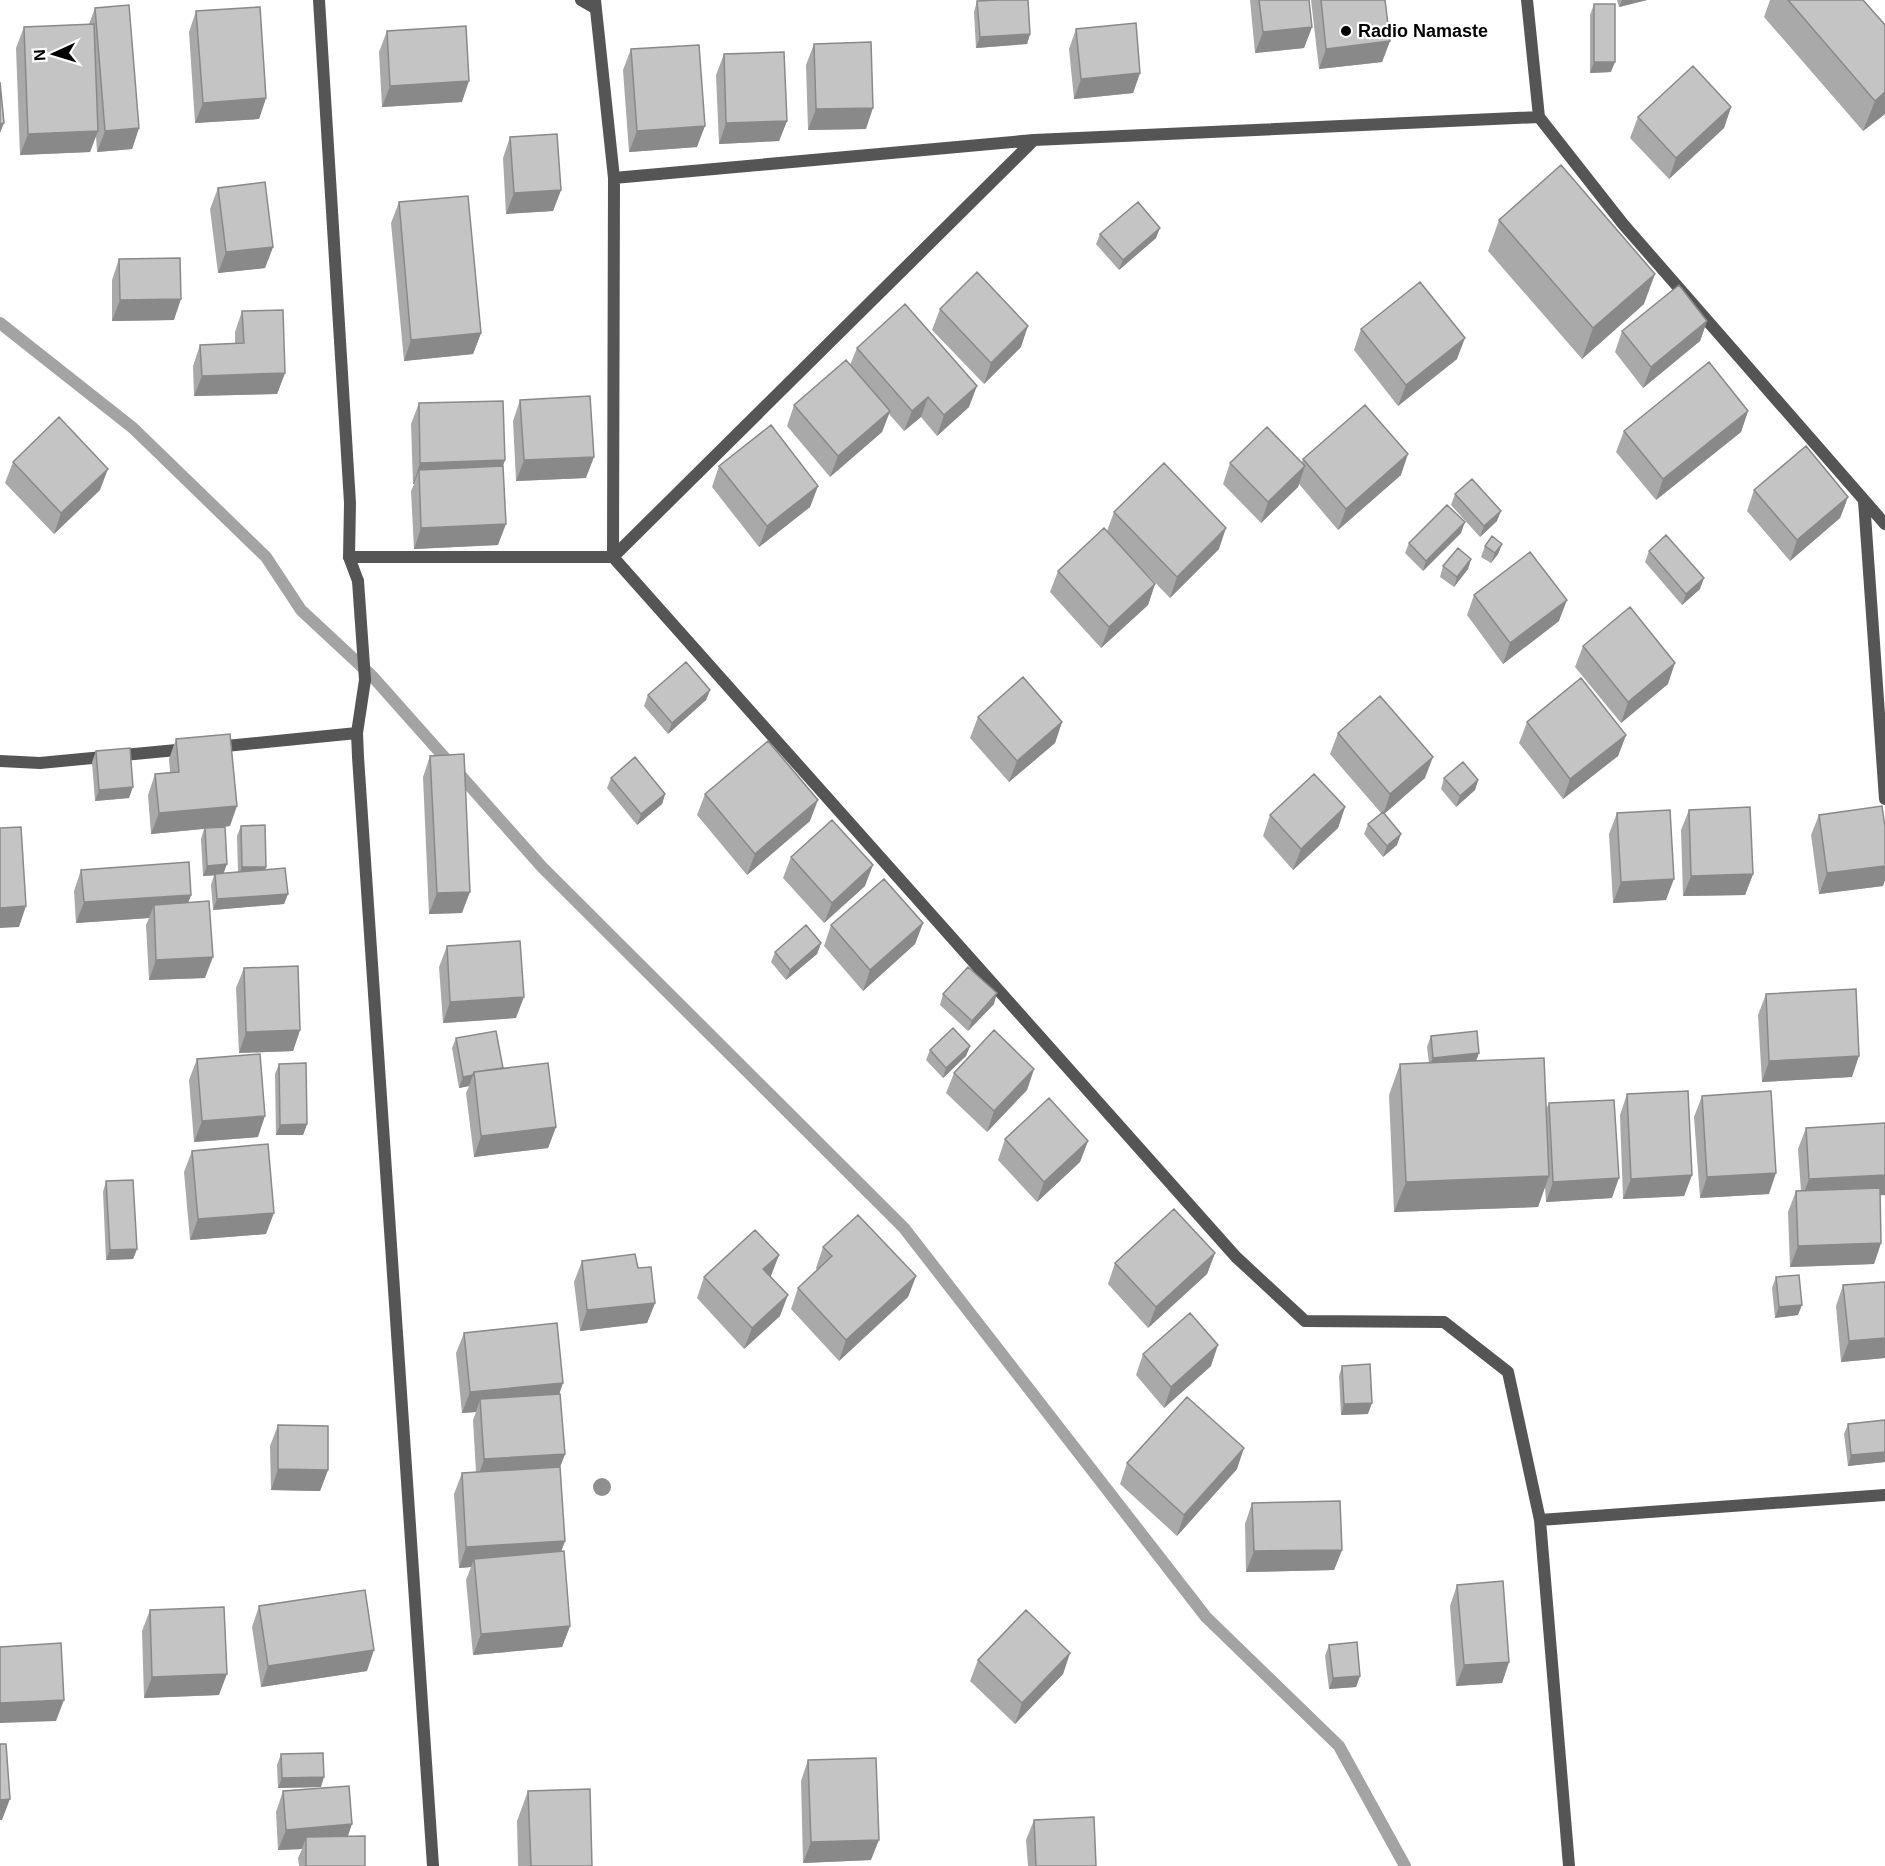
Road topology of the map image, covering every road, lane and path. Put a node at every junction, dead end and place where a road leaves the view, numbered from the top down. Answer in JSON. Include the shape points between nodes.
{"nodes":[{"id":1,"x":319,"y":0,"type":"edge"},
{"id":2,"x":581,"y":0,"type":"edge"},
{"id":3,"x":1527,"y":0,"type":"edge"},
{"id":4,"x":595,"y":4,"type":"edge"},
{"id":5,"x":1539,"y":117,"type":"junction"},
{"id":6,"x":1034,"y":140,"type":"junction"},
{"id":7,"x":614,"y":178,"type":"junction"},
{"id":8,"x":1864,"y":501,"type":"junction"},
{"id":9,"x":1885,"y":524,"type":"edge"},
{"id":10,"x":349,"y":557,"type":"junction"},
{"id":11,"x":613,"y":557,"type":"junction"},
{"id":12,"x":357,"y":734,"type":"junction"},
{"id":13,"x":0,"y":761,"type":"edge"},
{"id":14,"x":1884,"y":768,"type":"edge"},
{"id":15,"x":1885,"y":799,"type":"edge"},
{"id":16,"x":1885,"y":1495,"type":"edge"},
{"id":17,"x":1540,"y":1521,"type":"junction"},
{"id":18,"x":433,"y":1866,"type":"edge"},
{"id":19,"x":1569,"y":1866,"type":"edge"}],
"edges":[{"from":1,"to":10,"type":"street","via":[[350,503]]},
{"from":2,"to":4,"type":"street"},
{"from":3,"to":5,"type":"street"},
{"from":4,"to":7,"type":"street"},
{"from":5,"to":6,"type":"street"},
{"from":5,"to":8,"type":"street","via":[[1623,224]]},
{"from":6,"to":7,"type":"street"},
{"from":6,"to":11,"type":"street"},
{"from":7,"to":11,"type":"street"},
{"from":8,"to":9,"type":"street"},
{"from":8,"to":14,"type":"street"},
{"from":10,"to":11,"type":"street"},
{"from":10,"to":12,"type":"street","via":[[358,581],[365,680]]},
{"from":11,"to":17,"type":"street","via":[[1236,1257],[1305,1321],[1444,1322],[1508,1372]]},
{"from":12,"to":13,"type":"street","via":[[40,763]]},
{"from":12,"to":18,"type":"street"},
{"from":14,"to":15,"type":"street"},
{"from":16,"to":17,"type":"street"},
{"from":17,"to":19,"type":"street"}]}
